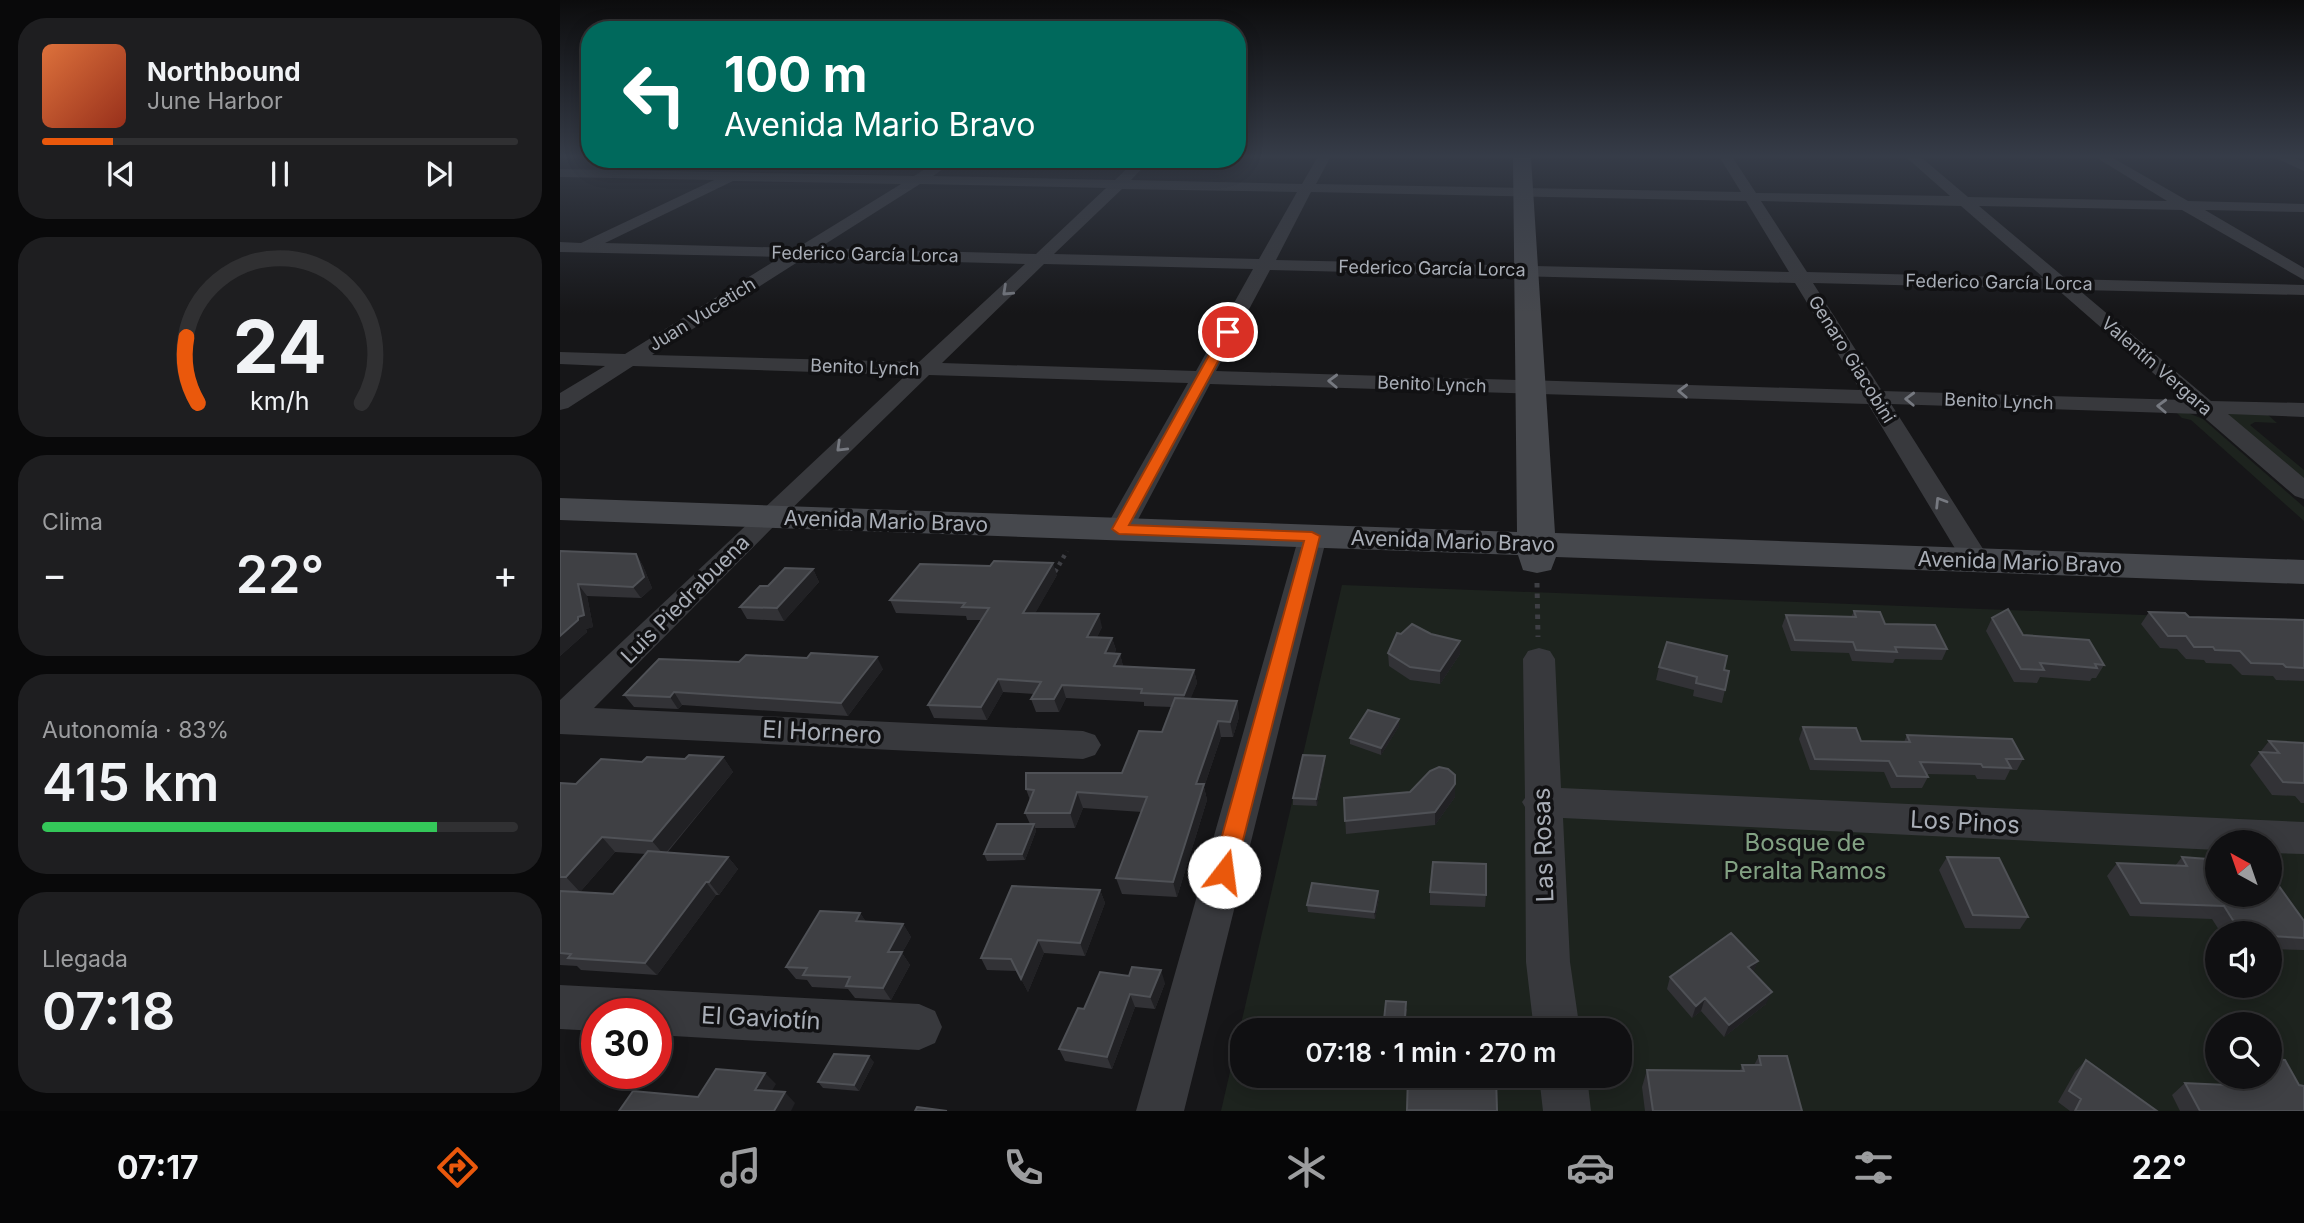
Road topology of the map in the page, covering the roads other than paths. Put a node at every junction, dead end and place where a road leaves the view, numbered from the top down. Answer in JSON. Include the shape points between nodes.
{"nodes":[{"id":1,"x":661,"y":210,"type":"edge"},
{"id":2,"x":870,"y":210,"type":"edge"},
{"id":3,"x":1092,"y":210,"type":"edge"},
{"id":4,"x":1295,"y":210,"type":"edge"},
{"id":5,"x":1524,"y":210,"type":"edge"},
{"id":6,"x":1759,"y":210,"type":"edge"},
{"id":7,"x":1974,"y":210,"type":"edge"},
{"id":8,"x":2193,"y":210,"type":"edge"},
{"id":9,"x":560,"y":247,"type":"edge"},
{"id":10,"x":583,"y":247,"type":"junction"},
{"id":11,"x":801,"y":253,"type":"junction"},
{"id":12,"x":560,"y":258,"type":"edge"},
{"id":13,"x":1042,"y":259,"type":"junction"},
{"id":14,"x":1265,"y":264,"type":"junction"},
{"id":15,"x":1526,"y":271,"type":"junction"},
{"id":16,"x":2304,"y":275,"type":"edge"},
{"id":17,"x":1801,"y":278,"type":"junction"},
{"id":18,"x":2061,"y":284,"type":"junction"},
{"id":19,"x":2304,"y":290,"type":"edge"},
{"id":20,"x":560,"y":358,"type":"edge"},
{"id":21,"x":629,"y":359,"type":"junction"},
{"id":22,"x":923,"y":368,"type":"junction"},
{"id":23,"x":1203,"y":377,"type":"junction"},
{"id":24,"x":1531,"y":387,"type":"junction"},
{"id":25,"x":1875,"y":397,"type":"junction"},
{"id":26,"x":560,"y":403,"type":"edge"},
{"id":27,"x":2206,"y":407,"type":"junction"},
{"id":28,"x":2304,"y":410,"type":"edge"},
{"id":29,"x":2304,"y":491,"type":"edge"},
{"id":30,"x":560,"y":509,"type":"edge"},
{"id":31,"x":760,"y":525,"type":"junction"},
{"id":32,"x":560,"y":526,"type":"edge"},
{"id":33,"x":1119,"y":529,"type":"junction"},
{"id":34,"x":1310,"y":544,"type":"junction"},
{"id":35,"x":1537,"y":553,"type":"junction"},
{"id":36,"x":1976,"y":560,"type":"junction"},
{"id":37,"x":2304,"y":572,"type":"edge"},
{"id":38,"x":2304,"y":589,"type":"edge"},
{"id":39,"x":1539,"y":659,"type":"road end"},
{"id":40,"x":561,"y":720,"type":"edge"},
{"id":41,"x":1083,"y":745,"type":"dead end"},
{"id":42,"x":1541,"y":802,"type":"junction"},
{"id":43,"x":2304,"y":838,"type":"edge"},
{"id":44,"x":560,"y":1007,"type":"edge"},
{"id":45,"x":1555,"y":1018,"type":"edge"},
{"id":46,"x":919,"y":1027,"type":"dead end"},
{"id":47,"x":1564,"y":1088,"type":"edge"},
{"id":48,"x":1160,"y":1111,"type":"edge"},
{"id":49,"x":1567,"y":1111,"type":"edge"}],
"edges":[{"from":1,"to":10,"type":"street"},
{"from":2,"to":11,"type":"street","name":"Juan Vucetich"},
{"from":3,"to":13,"type":"street","name":"Luis Piedrabuena"},
{"from":4,"to":14,"type":"street"},
{"from":5,"to":15,"type":"main road"},
{"from":6,"to":17,"type":"street","name":"Genaro Giacobini"},
{"from":7,"to":18,"type":"street","name":"Valentín Vergara"},
{"from":8,"to":16,"type":"street"},
{"from":9,"to":10,"type":"street","name":"Federico García Lorca"},
{"from":10,"to":11,"type":"street","name":"Federico García Lorca"},
{"from":10,"to":12,"type":"street"},
{"from":11,"to":13,"type":"street","name":"Federico García Lorca"},
{"from":11,"to":21,"type":"street","name":"Juan Vucetich"},
{"from":13,"to":14,"type":"street","name":"Federico García Lorca"},
{"from":13,"to":22,"type":"street","name":"Luis Piedrabuena","one_way":true},
{"from":14,"to":15,"type":"street","name":"Federico García Lorca"},
{"from":14,"to":23,"type":"street"},
{"from":15,"to":17,"type":"street","name":"Federico García Lorca"},
{"from":15,"to":24,"type":"main road"},
{"from":17,"to":18,"type":"street","name":"Federico García Lorca"},
{"from":17,"to":25,"type":"street","name":"Genaro Giacobini"},
{"from":18,"to":19,"type":"street","name":"Federico García Lorca"},
{"from":18,"to":27,"type":"street","name":"Valentín Vergara"},
{"from":20,"to":21,"type":"street","name":"Benito Lynch"},
{"from":21,"to":22,"type":"street","name":"Benito Lynch"},
{"from":21,"to":26,"type":"street","name":"Juan Vucetich"},
{"from":22,"to":23,"type":"street","name":"Benito Lynch"},
{"from":22,"to":31,"type":"street","name":"Luis Piedrabuena","one_way":true},
{"from":24,"to":23,"type":"street","name":"Benito Lynch","one_way":true},
{"from":23,"to":33,"type":"street"},
{"from":25,"to":24,"type":"street","name":"Benito Lynch","one_way":true},
{"from":24,"to":35,"type":"main road"},
{"from":27,"to":25,"type":"street","name":"Benito Lynch","one_way":true},
{"from":36,"to":25,"type":"street","name":"Genaro Giacobini","one_way":true},
{"from":27,"to":28,"type":"street","name":"Benito Lynch"},
{"from":27,"to":29,"type":"street","name":"Valentín Vergara"},
{"from":30,"to":31,"type":"main road","name":"Avenida Mario Bravo"},
{"from":31,"to":32,"type":"main road","name":"Avenida Mario Bravo"},
{"from":31,"to":33,"type":"main road","name":"Avenida Mario Bravo"},
{"from":31,"to":34,"type":"main road","name":"Avenida Mario Bravo","via":[[1063,558]]},
{"from":31,"to":40,"type":"street","name":"Luis Piedrabuena"},
{"from":33,"to":34,"type":"main road","name":"Avenida Mario Bravo"},
{"from":34,"to":35,"type":"main road","name":"Avenida Mario Bravo"},
{"from":34,"to":48,"type":"street"},
{"from":35,"to":36,"type":"main road","name":"Avenida Mario Bravo"},
{"from":35,"to":38,"type":"main road","name":"Avenida Mario Bravo"},
{"from":36,"to":37,"type":"main road","name":"Avenida Mario Bravo"},
{"from":39,"to":42,"type":"street","name":"Las Rosas"},
{"from":40,"to":41,"type":"street","name":"El Hornero"},
{"from":42,"to":43,"type":"street","name":"Los Pinos"},
{"from":42,"to":45,"type":"street","name":"Las Rosas","via":[[1548,962]]},
{"from":44,"to":46,"type":"street","name":"El Gaviotín"},
{"from":47,"to":49,"type":"street"}]}
